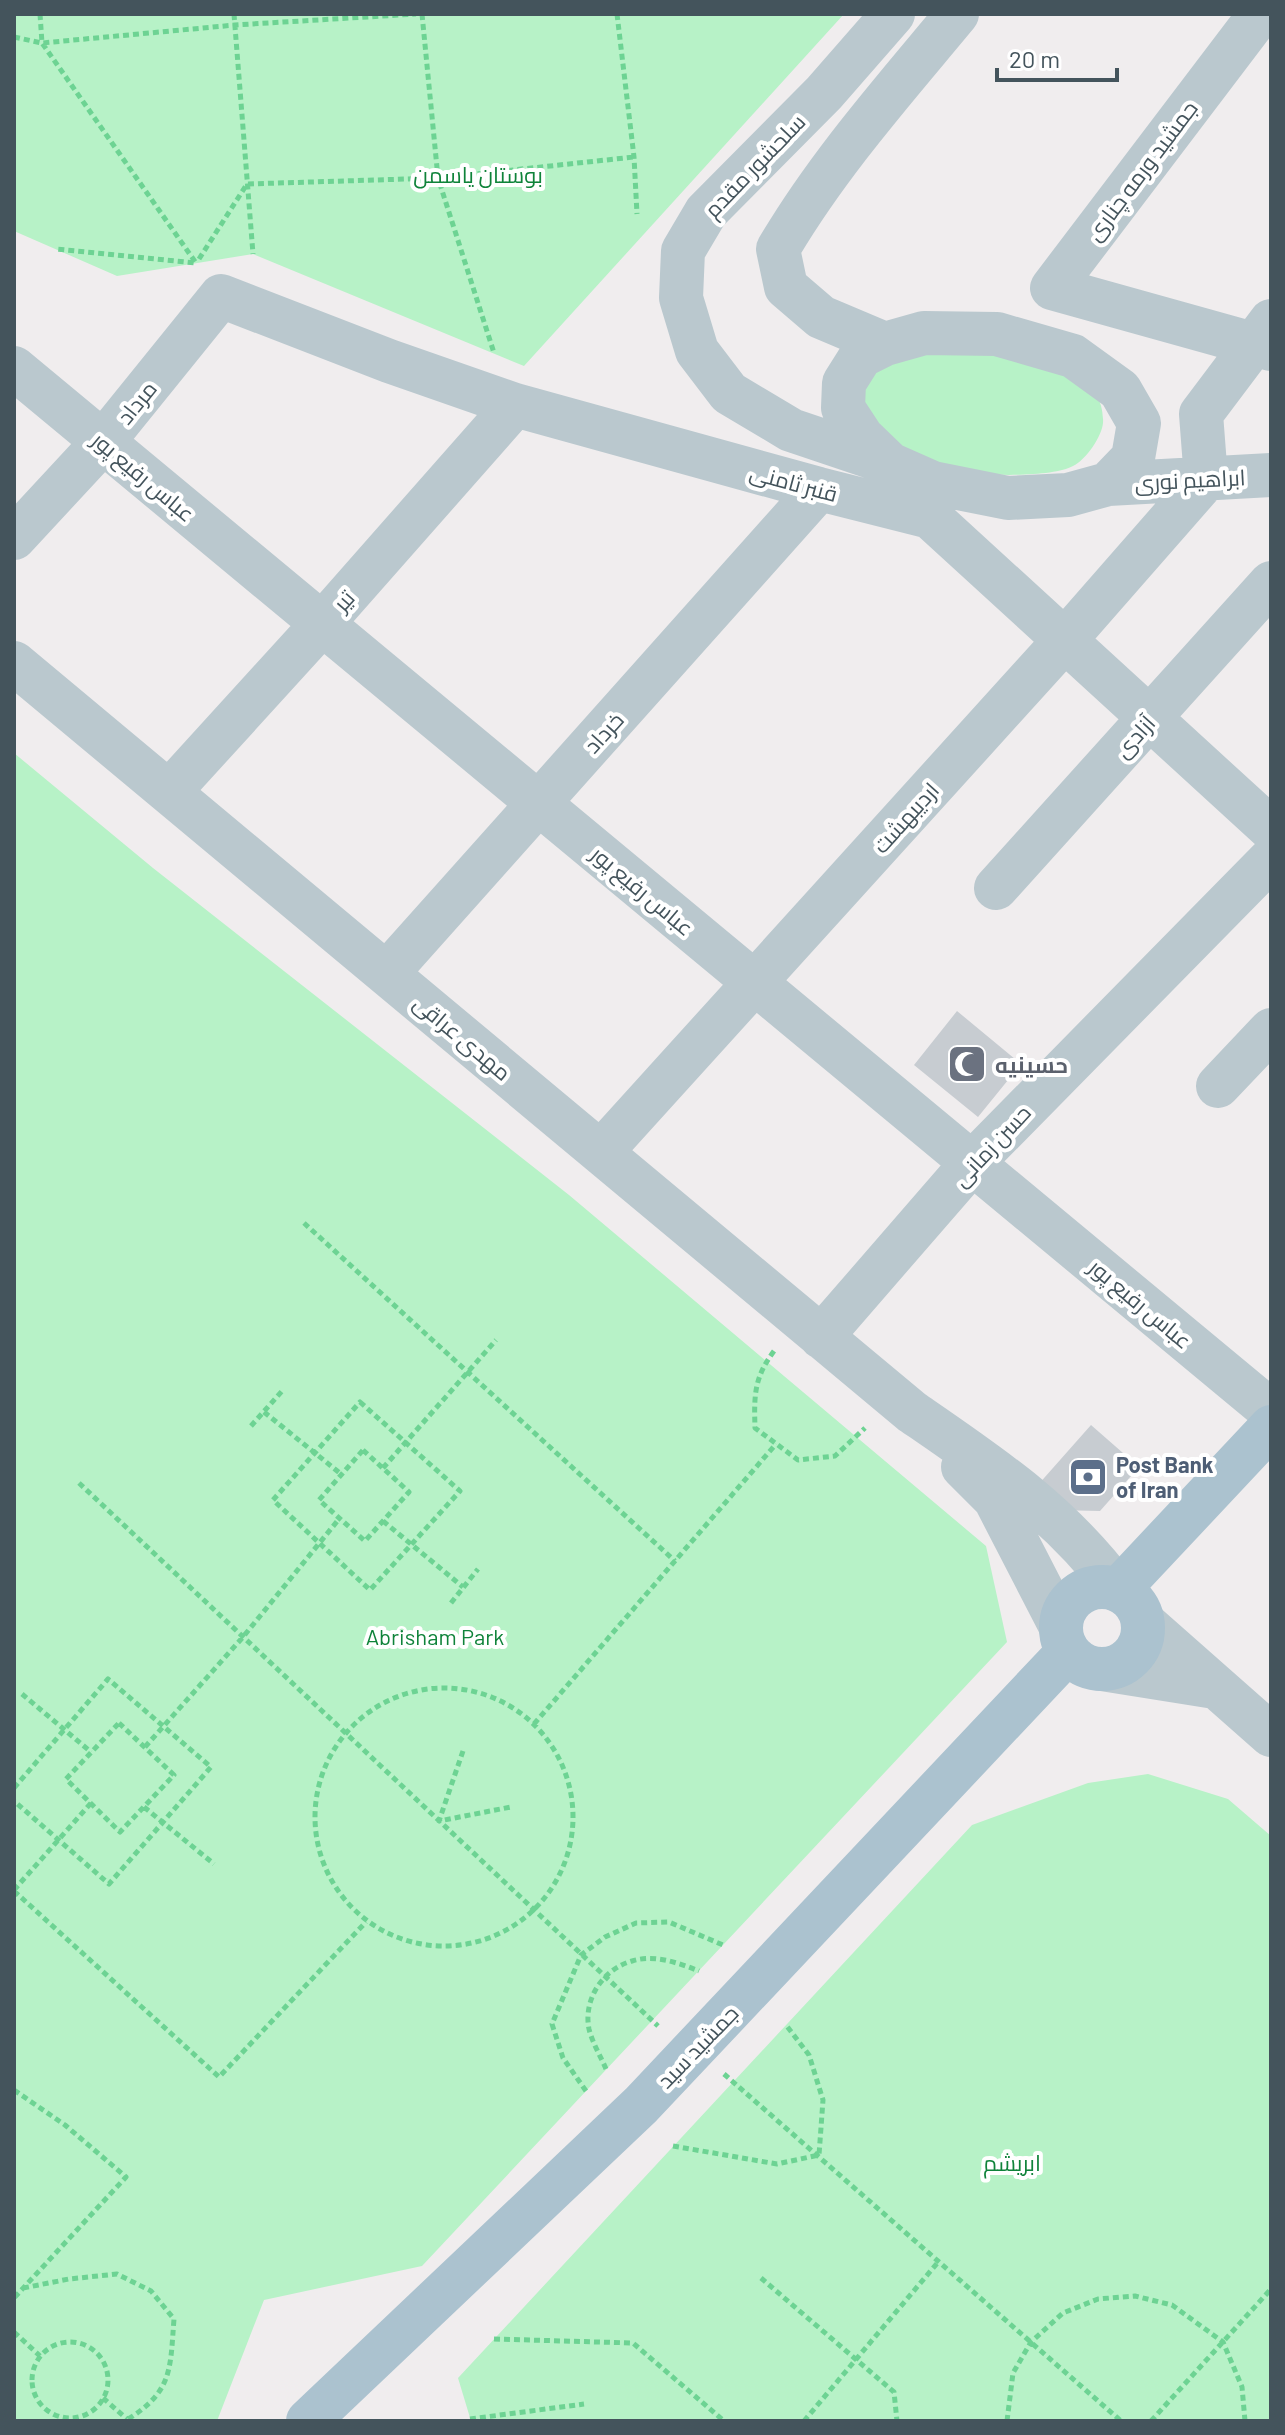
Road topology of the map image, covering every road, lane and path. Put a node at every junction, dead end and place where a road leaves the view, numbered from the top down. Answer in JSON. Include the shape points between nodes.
{"nodes":[{"id":1,"x":40,"y":14,"type":"edge"},
{"id":2,"x":234,"y":14,"type":"edge"},
{"id":3,"x":419,"y":14,"type":"edge"},
{"id":4,"x":617,"y":14,"type":"edge"},
{"id":5,"x":893,"y":14,"type":"edge"},
{"id":6,"x":957,"y":14,"type":"edge"},
{"id":7,"x":1260,"y":14,"type":"edge"},
{"id":8,"x":235,"y":25,"type":"junction"},
{"id":9,"x":14,"y":37,"type":"edge"},
{"id":10,"x":42,"y":43,"type":"junction"},
{"id":11,"x":634,"y":157,"type":"junction"},
{"id":12,"x":438,"y":178,"type":"junction"},
{"id":13,"x":247,"y":184,"type":"junction"},
{"id":14,"x":637,"y":214,"type":"dead end"},
{"id":15,"x":56,"y":249,"type":"dead end"},
{"id":16,"x":253,"y":254,"type":"dead end"},
{"id":17,"x":208,"y":280,"type":"junction"},
{"id":18,"x":1265,"y":338,"type":"edge"},
{"id":19,"x":885,"y":344,"type":"junction"},
{"id":20,"x":494,"y":354,"type":"dead end"},
{"id":21,"x":14,"y":368,"type":"edge"},
{"id":22,"x":515,"y":405,"type":"junction"},
{"id":23,"x":1201,"y":414,"type":"junction"},
{"id":24,"x":1139,"y":423,"type":"junction"},
{"id":25,"x":103,"y":442,"type":"junction"},
{"id":26,"x":890,"y":464,"type":"junction"},
{"id":27,"x":1271,"y":475,"type":"edge"},
{"id":28,"x":1206,"y":479,"type":"junction"},
{"id":29,"x":1108,"y":484,"type":"junction"},
{"id":30,"x":819,"y":489,"type":"junction"},
{"id":31,"x":14,"y":538,"type":"edge"},
{"id":32,"x":1271,"y":583,"type":"edge"},
{"id":33,"x":322,"y":624,"type":"junction"},
{"id":34,"x":1065,"y":640,"type":"junction"},
{"id":35,"x":14,"y":663,"type":"edge"},
{"id":36,"x":1150,"y":718,"type":"junction"},
{"id":37,"x":169,"y":792,"type":"junction"},
{"id":38,"x":539,"y":804,"type":"junction"},
{"id":39,"x":1271,"y":829,"type":"edge"},
{"id":40,"x":1271,"y":859,"type":"edge"},
{"id":41,"x":996,"y":888,"type":"dead end"},
{"id":42,"x":387,"y":973,"type":"junction"},
{"id":43,"x":755,"y":983,"type":"junction"},
{"id":44,"x":1271,"y":1030,"type":"edge"},
{"id":45,"x":1218,"y":1086,"type":"dead end"},
{"id":46,"x":601,"y":1152,"type":"junction"},
{"id":47,"x":972,"y":1163,"type":"junction"},
{"id":48,"x":304,"y":1223,"type":"dead end"},
{"id":49,"x":810,"y":1327,"type":"junction"},
{"id":50,"x":496,"y":1340,"type":"dead end"},
{"id":51,"x":467,"y":1374,"type":"junction"},
{"id":52,"x":282,"y":1391,"type":"dead end"},
{"id":53,"x":902,"y":1404,"type":"junction"},
{"id":54,"x":1271,"y":1411,"type":"edge"},
{"id":55,"x":264,"y":1412,"type":"junction"},
{"id":56,"x":251,"y":1426,"type":"dead end"},
{"id":57,"x":1271,"y":1427,"type":"edge"},
{"id":58,"x":406,"y":1442,"type":"junction"},
{"id":59,"x":776,"y":1444,"type":"junction"},
{"id":60,"x":314,"y":1454,"type":"junction"},
{"id":61,"x":383,"y":1468,"type":"junction"},
{"id":62,"x":341,"y":1474,"type":"junction"},
{"id":63,"x":79,"y":1483,"type":"dead end"},
{"id":64,"x":339,"y":1519,"type":"junction"},
{"id":65,"x":383,"y":1521,"type":"junction"},
{"id":66,"x":319,"y":1543,"type":"junction"},
{"id":67,"x":411,"y":1545,"type":"junction"},
{"id":68,"x":675,"y":1561,"type":"junction"},
{"id":69,"x":478,"y":1569,"type":"dead end"},
{"id":70,"x":463,"y":1587,"type":"junction"},
{"id":71,"x":451,"y":1603,"type":"dead end"},
{"id":72,"x":1130,"y":1606,"type":"junction"},
{"id":73,"x":243,"y":1637,"type":"junction"},
{"id":74,"x":1077,"y":1650,"type":"junction"},
{"id":75,"x":1215,"y":1687,"type":"junction"},
{"id":76,"x":22,"y":1694,"type":"dead end"},
{"id":77,"x":534,"y":1724,"type":"junction"},
{"id":78,"x":163,"y":1726,"type":"junction"},
{"id":79,"x":64,"y":1730,"type":"junction"},
{"id":80,"x":345,"y":1733,"type":"junction"},
{"id":81,"x":1271,"y":1735,"type":"edge"},
{"id":82,"x":145,"y":1747,"type":"junction"},
{"id":83,"x":463,"y":1751,"type":"dead end"},
{"id":84,"x":91,"y":1752,"type":"junction"},
{"id":85,"x":14,"y":1788,"type":"edge"},
{"id":86,"x":14,"y":1801,"type":"edge"},
{"id":87,"x":91,"y":1803,"type":"junction"},
{"id":88,"x":144,"y":1807,"type":"junction"},
{"id":89,"x":511,"y":1807,"type":"dead end"},
{"id":90,"x":439,"y":1821,"type":"junction"},
{"id":91,"x":163,"y":1822,"type":"junction"},
{"id":92,"x":58,"y":1840,"type":"junction"},
{"id":93,"x":214,"y":1864,"type":"dead end"},
{"id":94,"x":14,"y":1890,"type":"edge"},
{"id":95,"x":533,"y":1910,"type":"junction"},
{"id":96,"x":366,"y":1922,"type":"junction"},
{"id":97,"x":723,"y":1945,"type":"dead end"},
{"id":98,"x":581,"y":1955,"type":"junction"},
{"id":99,"x":699,"y":1971,"type":"dead end"},
{"id":100,"x":605,"y":1976,"type":"junction"},
{"id":101,"x":786,"y":2025,"type":"dead end"},
{"id":102,"x":692,"y":2052,"type":"junction"},
{"id":103,"x":606,"y":2069,"type":"dead end"},
{"id":104,"x":14,"y":2090,"type":"edge"},
{"id":105,"x":586,"y":2091,"type":"dead end"},
{"id":106,"x":673,"y":2146,"type":"dead end"},
{"id":107,"x":819,"y":2155,"type":"junction"},
{"id":108,"x":939,"y":2261,"type":"junction"},
{"id":109,"x":761,"y":2278,"type":"dead end"},
{"id":110,"x":23,"y":2288,"type":"junction"},
{"id":111,"x":1271,"y":2289,"type":"edge"},
{"id":112,"x":14,"y":2298,"type":"edge"},
{"id":113,"x":14,"y":2332,"type":"edge"},
{"id":114,"x":494,"y":2339,"type":"dead end"},
{"id":115,"x":1031,"y":2342,"type":"junction"},
{"id":116,"x":1223,"y":2342,"type":"junction"},
{"id":117,"x":40,"y":2356,"type":"junction"},
{"id":118,"x":856,"y":2360,"type":"junction"},
{"id":119,"x":103,"y":2398,"type":"junction"},
{"id":120,"x":584,"y":2404,"type":"dead end"},
{"id":121,"x":470,"y":2419,"type":"dead end"},
{"id":122,"x":126,"y":2420,"type":"edge"},
{"id":123,"x":308,"y":2421,"type":"edge"},
{"id":124,"x":724,"y":2421,"type":"edge"},
{"id":125,"x":804,"y":2421,"type":"edge"},
{"id":126,"x":897,"y":2421,"type":"edge"},
{"id":127,"x":1007,"y":2421,"type":"edge"},
{"id":128,"x":1121,"y":2421,"type":"edge"},
{"id":129,"x":1151,"y":2421,"type":"edge"},
{"id":130,"x":1245,"y":2421,"type":"edge"}],
"edges":[{"from":1,"to":10,"type":"path"},
{"from":2,"to":8,"type":"path"},
{"from":3,"to":8,"type":"path"},
{"from":3,"to":12,"type":"path"},
{"from":4,"to":11,"type":"path"},
{"from":5,"to":26,"type":"street","name":"سلحشور مقدم","via":[[824,93],[706,212],[683,251],[681,298],[697,351],[729,393],[791,430]]},
{"from":6,"to":19,"type":"street","via":[[807,199],[778,249],[786,287],[821,317]]},
{"from":7,"to":18,"type":"street","name":"جمشید ورمه چناری","via":[[1052,288]]},
{"from":8,"to":10,"type":"path"},
{"from":8,"to":13,"type":"path"},
{"from":9,"to":10,"type":"path"},
{"from":10,"to":17,"type":"path"},
{"from":11,"to":12,"type":"path"},
{"from":11,"to":14,"type":"path"},
{"from":12,"to":13,"type":"path"},
{"from":12,"to":20,"type":"path"},
{"from":13,"to":16,"type":"path"},
{"from":13,"to":17,"type":"path"},
{"from":15,"to":17,"type":"path"},
{"from":17,"to":22,"type":"street","name":"قنبر ثامنی","via":[[389,361]]},
{"from":17,"to":25,"type":"street","name":"مرداد"},
{"from":18,"to":23,"type":"street"},
{"from":19,"to":24,"type":"street","via":[[924,333],[997,334],[1073,356],[1120,390]]},
{"from":19,"to":26,"type":"street","via":[[861,356],[844,383],[843,408],[862,437]]},
{"from":21,"to":25,"type":"street","name":"عباس رفیع پور"},
{"from":22,"to":30,"type":"street","name":"قنبر ثامنی"},
{"from":22,"to":33,"type":"street","name":"تیر"},
{"from":23,"to":24,"type":"street"},
{"from":23,"to":28,"type":"street"},
{"from":24,"to":29,"type":"street","via":[[1133,458]]},
{"from":25,"to":31,"type":"street","name":"مرداد"},
{"from":25,"to":33,"type":"street","name":"عباس رفیع پور"},
{"from":26,"to":29,"type":"street","name":"سلحشور مقدم","via":[[933,483],[1008,498],[1068,495]]},
{"from":27,"to":28,"type":"street","name":"ابراهیم نوری"},
{"from":28,"to":29,"type":"street","name":"ابراهیم نوری"},
{"from":28,"to":34,"type":"street","name":"اردیبهشت"},
{"from":30,"to":34,"type":"street","name":"قنبر ثامنی","via":[[930,517]]},
{"from":30,"to":38,"type":"street","name":"خرداد"},
{"from":32,"to":36,"type":"street","name":"آزادی"},
{"from":33,"to":37,"type":"street","name":"تیر"},
{"from":33,"to":38,"type":"street","name":"عباس رفیع پور"},
{"from":34,"to":36,"type":"street","name":"قنبر ثامنی"},
{"from":34,"to":43,"type":"street","name":"اردیبهشت"},
{"from":35,"to":37,"type":"street","name":"مهدی عراقی"},
{"from":36,"to":39,"type":"street","name":"قنبر ثامنی"},
{"from":36,"to":41,"type":"street","name":"آزادی"},
{"from":37,"to":42,"type":"street","name":"مهدی عراقی"},
{"from":38,"to":42,"type":"street","name":"خرداد"},
{"from":38,"to":43,"type":"street","name":"عباس رفیع پور"},
{"from":40,"to":47,"type":"street","name":"حسن زمانی"},
{"from":42,"to":46,"type":"street","name":"مهدی عراقی"},
{"from":43,"to":46,"type":"street","name":"اردیبهشت"},
{"from":43,"to":47,"type":"street","name":"عباس رفیع پور"},
{"from":44,"to":45,"type":"street"},
{"from":46,"to":49,"type":"street","name":"مهدی عراقی"},
{"from":47,"to":49,"type":"street","name":"حسن زمانی"},
{"from":47,"to":54,"type":"street","name":"عباس رفیع پور"},
{"from":48,"to":51,"type":"path"},
{"from":49,"to":53,"type":"street","name":"مهدی عراقی"},
{"from":49,"to":59,"type":"path","via":[[766,1361],[754,1392],[755,1428]]},
{"from":50,"to":51,"type":"path"},
{"from":51,"to":58,"type":"path"},
{"from":51,"to":68,"type":"path"},
{"from":52,"to":55,"type":"path"},
{"from":53,"to":59,"type":"path","via":[[835,1456],[798,1460]]},
{"from":53,"to":72,"type":"street","via":[[1052,1515],[1098,1562]]},
{"from":53,"to":74,"type":"street","via":[[995,1499]]},
{"from":55,"to":56,"type":"path"},
{"from":55,"to":60,"type":"path"},
{"from":57,"to":72,"type":"main road"},
{"from":58,"to":60,"type":"path","via":[[360,1402]]},
{"from":58,"to":61,"type":"path"},
{"from":58,"to":67,"type":"path","via":[[460,1491]]},
{"from":59,"to":68,"type":"path"},
{"from":60,"to":62,"type":"path"},
{"from":60,"to":66,"type":"path","via":[[273,1500]]},
{"from":61,"to":62,"type":"path","via":[[363,1450]]},
{"from":61,"to":65,"type":"path","via":[[409,1492]]},
{"from":62,"to":64,"type":"path","via":[[319,1500]]},
{"from":63,"to":73,"type":"path"},
{"from":64,"to":65,"type":"path","via":[[365,1541]]},
{"from":64,"to":66,"type":"path"},
{"from":65,"to":67,"type":"path"},
{"from":66,"to":67,"type":"path","via":[[370,1590]]},
{"from":66,"to":73,"type":"path"},
{"from":67,"to":70,"type":"path"},
{"from":68,"to":77,"type":"path"},
{"from":69,"to":70,"type":"path"},
{"from":70,"to":71,"type":"path"},
{"from":72,"to":74,"type":"main road","via":[[1142,1637],[1127,1661],[1115,1667]]},
{"from":72,"to":74,"type":"main road","via":[[1104,1587],[1079,1594],[1063,1615]]},
{"from":72,"to":75,"type":"street"},
{"from":73,"to":78,"type":"path"},
{"from":73,"to":80,"type":"path"},
{"from":74,"to":75,"type":"street"},
{"from":74,"to":102,"type":"main road","name":"جمشید سید"},
{"from":75,"to":81,"type":"street"},
{"from":76,"to":79,"type":"path"},
{"from":77,"to":80,"type":"path","via":[[510,1704],[468,1688],[423,1688],[382,1702]]},
{"from":77,"to":95,"type":"path","via":[[566,1770],[574,1814],[568,1854],[550,1891]]},
{"from":78,"to":79,"type":"path","via":[[108,1679]]},
{"from":78,"to":82,"type":"path"},
{"from":78,"to":91,"type":"path","via":[[211,1767]]},
{"from":79,"to":84,"type":"path"},
{"from":79,"to":85,"type":"path"},
{"from":80,"to":90,"type":"path"},
{"from":80,"to":96,"type":"path","via":[[324,1767],[314,1811],[319,1855],[337,1892]]},
{"from":82,"to":84,"type":"path","via":[[119,1723]]},
{"from":82,"to":88,"type":"path","via":[[174,1775]]},
{"from":83,"to":90,"type":"path"},
{"from":84,"to":87,"type":"path","via":[[66,1779]]},
{"from":86,"to":92,"type":"path"},
{"from":87,"to":88,"type":"path","via":[[120,1832]]},
{"from":87,"to":92,"type":"path"},
{"from":88,"to":91,"type":"path"},
{"from":89,"to":90,"type":"path"},
{"from":90,"to":95,"type":"path"},
{"from":91,"to":92,"type":"path","via":[[109,1884]]},
{"from":91,"to":93,"type":"path"},
{"from":92,"to":94,"type":"path"},
{"from":94,"to":96,"type":"path","via":[[219,2077]]},
{"from":95,"to":96,"type":"path","via":[[485,1940],[444,1947],[403,1941]]},
{"from":95,"to":98,"type":"path"},
{"from":97,"to":98,"type":"path","via":[[669,1922],[636,1923]]},
{"from":98,"to":100,"type":"path"},
{"from":98,"to":105,"type":"path","via":[[552,2024],[563,2058]]},
{"from":99,"to":100,"type":"path","via":[[672,1960],[633,1960]]},
{"from":100,"to":102,"type":"path"},
{"from":100,"to":103,"type":"path","via":[[592,1994],[589,2028]]},
{"from":101,"to":107,"type":"path","via":[[809,2055],[823,2100]]},
{"from":102,"to":107,"type":"path"},
{"from":102,"to":123,"type":"main road","name":"جمشید سید"},
{"from":104,"to":110,"type":"path","via":[[126,2177]]},
{"from":106,"to":107,"type":"path","via":[[777,2164]]},
{"from":107,"to":108,"type":"path"},
{"from":108,"to":115,"type":"path"},
{"from":108,"to":118,"type":"path"},
{"from":109,"to":118,"type":"path"},
{"from":110,"to":112,"type":"path"},
{"from":110,"to":122,"type":"path","via":[[117,2274],[151,2291],[174,2319],[170,2374],[150,2406]]},
{"from":111,"to":116,"type":"path"},
{"from":113,"to":117,"type":"path"},
{"from":114,"to":124,"type":"path","via":[[633,2343]]},
{"from":115,"to":116,"type":"path","via":[[1063,2313],[1098,2299],[1135,2296],[1172,2305]]},
{"from":115,"to":127,"type":"path","via":[[1013,2373]]},
{"from":115,"to":128,"type":"path"},
{"from":116,"to":129,"type":"path"},
{"from":116,"to":130,"type":"path","via":[[1242,2387]]},
{"from":117,"to":119,"type":"path","via":[[74,2342],[97,2352],[108,2374]]},
{"from":117,"to":119,"type":"path","via":[[33,2392],[48,2412],[60,2417],[85,2415]]},
{"from":118,"to":125,"type":"path"},
{"from":118,"to":126,"type":"path","via":[[894,2392]]},
{"from":119,"to":122,"type":"path"},
{"from":120,"to":121,"type":"path"}]}
